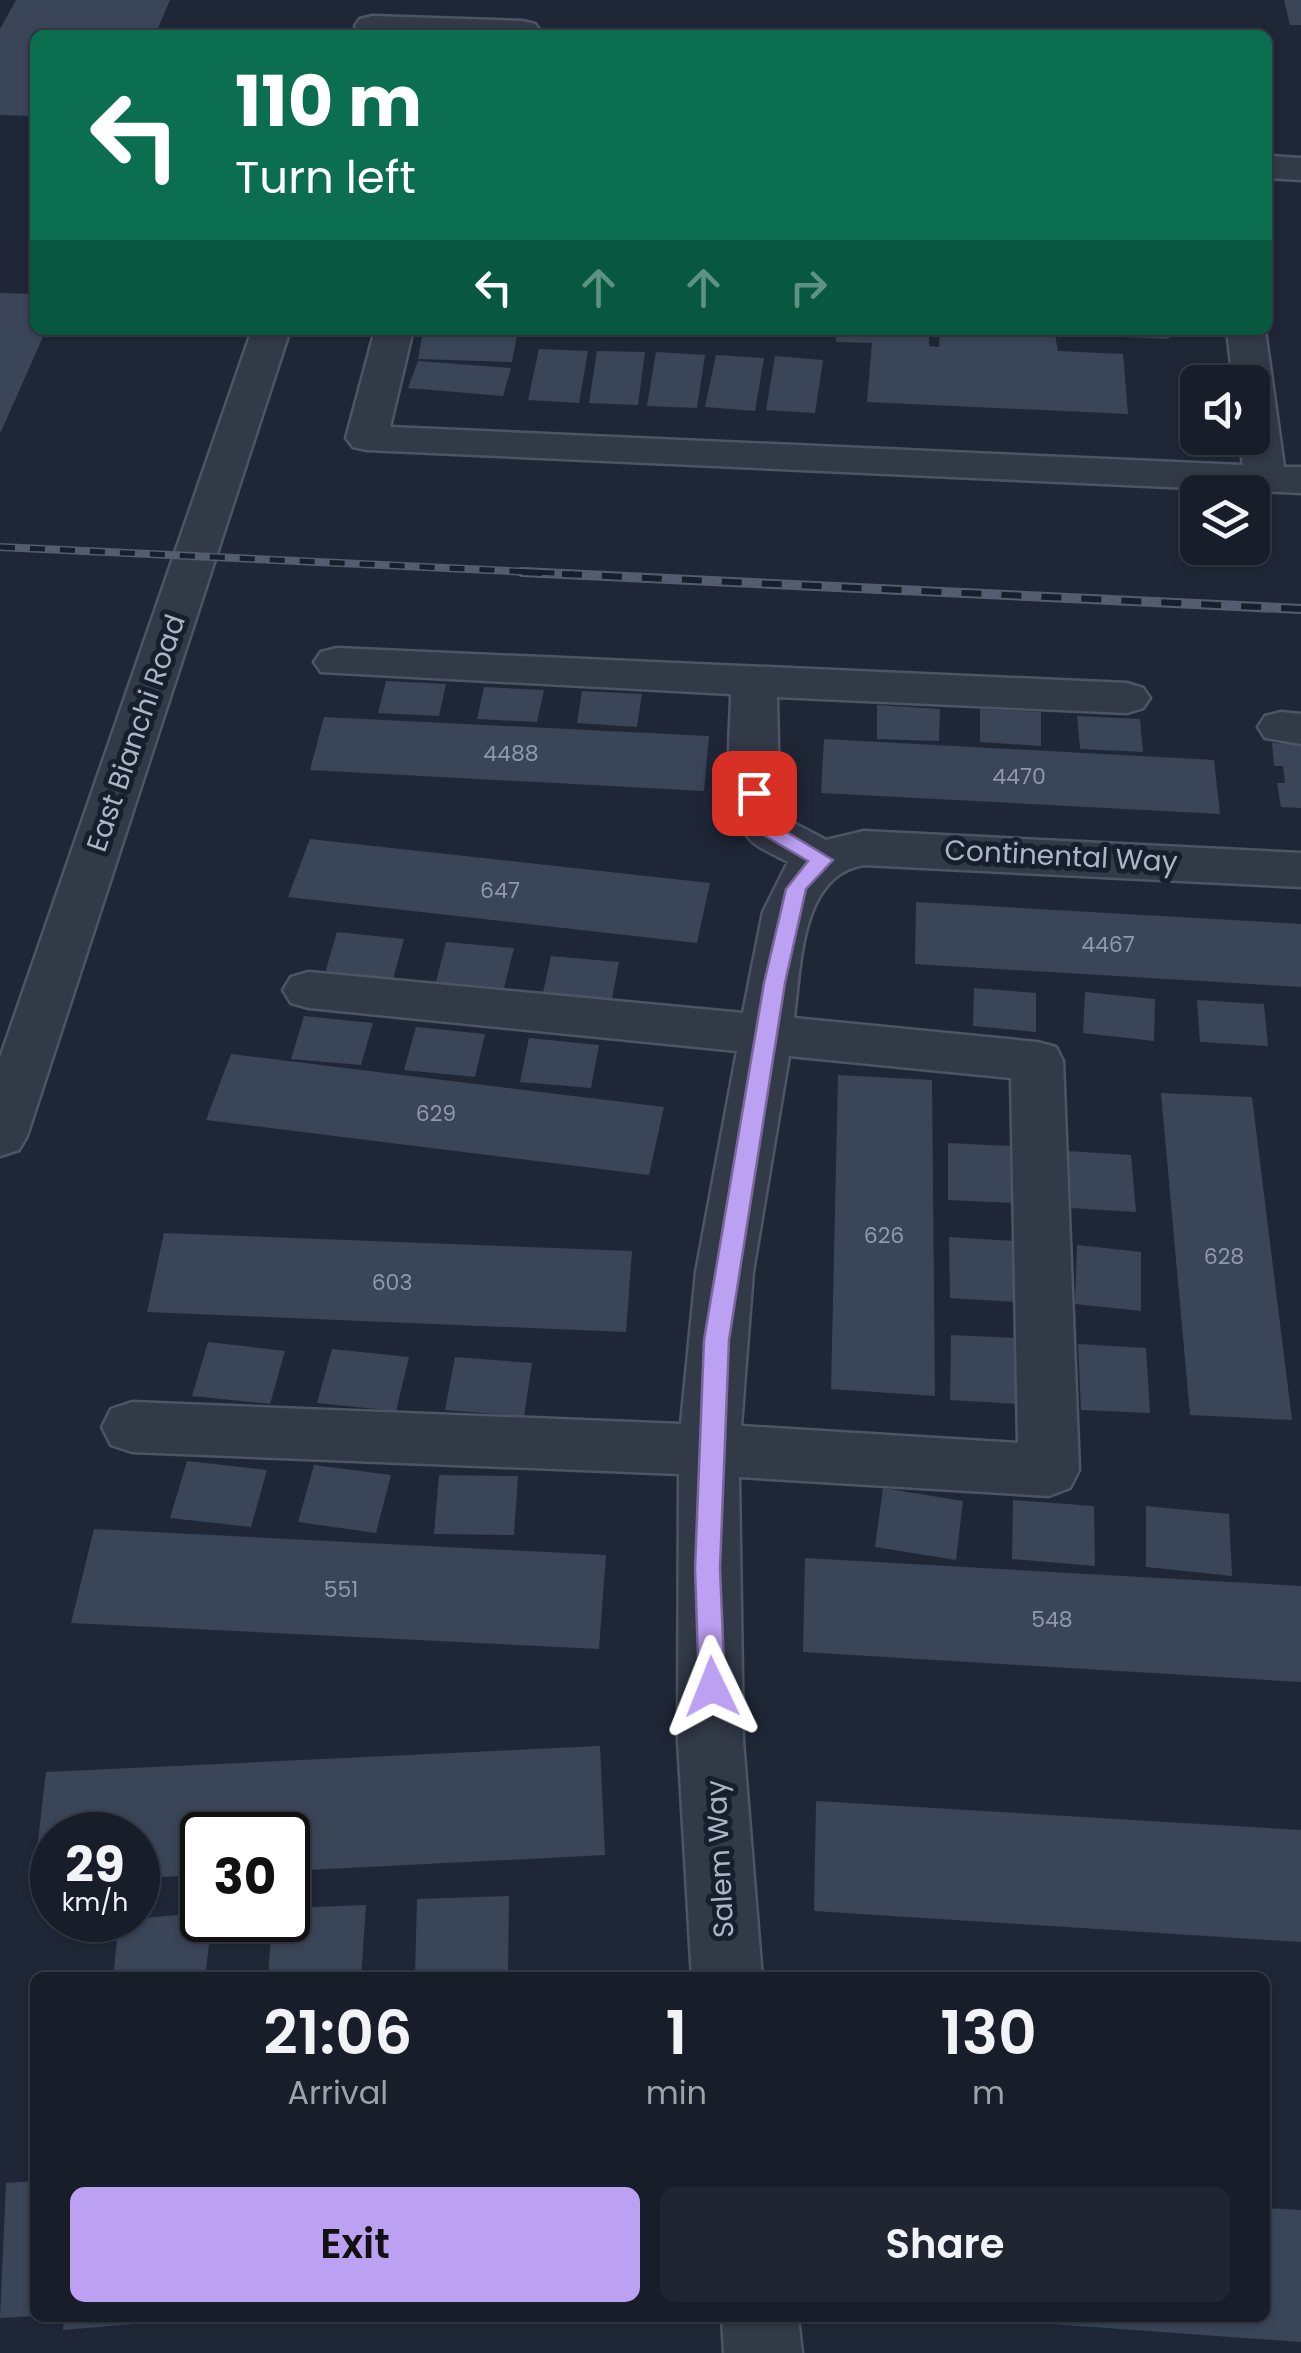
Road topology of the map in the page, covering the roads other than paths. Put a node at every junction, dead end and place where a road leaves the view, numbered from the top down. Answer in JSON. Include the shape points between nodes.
{"nodes":[{"id":1,"x":374,"y":20,"type":"edge"},
{"id":2,"x":509,"y":30,"type":"edge"},
{"id":3,"x":1272,"y":167,"type":"edge"},
{"id":4,"x":1301,"y":169,"type":"edge"},
{"id":5,"x":269,"y":335,"type":"edge"},
{"id":6,"x":393,"y":335,"type":"edge"},
{"id":7,"x":1247,"y":335,"type":"edge"},
{"id":8,"x":1283,"y":479,"type":"edge"},
{"id":9,"x":336,"y":662,"type":"dead end"},
{"id":10,"x":754,"y":680,"type":"junction"},
{"id":11,"x":1127,"y":698,"type":"dead end"},
{"id":12,"x":823,"y":860,"type":"junction"},
{"id":13,"x":1301,"y":870,"type":"edge"},
{"id":14,"x":309,"y":990,"type":"dead end"},
{"id":15,"x":765,"y":1038,"type":"junction"},
{"id":16,"x":0,"y":1136,"type":"edge"},
{"id":17,"x":132,"y":1427,"type":"dead end"},
{"id":18,"x":712,"y":1450,"type":"junction"},
{"id":19,"x":726,"y":1972,"type":"edge"},
{"id":20,"x":760,"y":2322,"type":"edge"},
{"id":21,"x":763,"y":2353,"type":"edge"}],
"edges":[{"from":1,"to":2,"type":"street"},
{"from":3,"to":4,"type":"street"},
{"from":5,"to":16,"type":"street","name":"East Bianchi Road"},
{"from":6,"to":8,"type":"street","via":[[367,438]]},
{"from":7,"to":8,"type":"street"},
{"from":9,"to":10,"type":"street"},
{"from":10,"to":11,"type":"street"},
{"from":10,"to":12,"type":"street","via":[[754,793],[767,828]]},
{"from":12,"to":13,"type":"street","name":"Continental Way","via":[[864,848],[920,849]]},
{"from":12,"to":15,"type":"street","name":"Salem Way","via":[[796,889]]},
{"from":14,"to":15,"type":"street"},
{"from":15,"to":18,"type":"street","name":"Salem Way","via":[[716,1340]]},
{"from":15,"to":18,"type":"street","via":[[1037,1061],[1049,1470]]},
{"from":17,"to":18,"type":"street"},
{"from":18,"to":19,"type":"street","name":"Salem Way","via":[[708,1568]]},
{"from":20,"to":21,"type":"street"}]}
